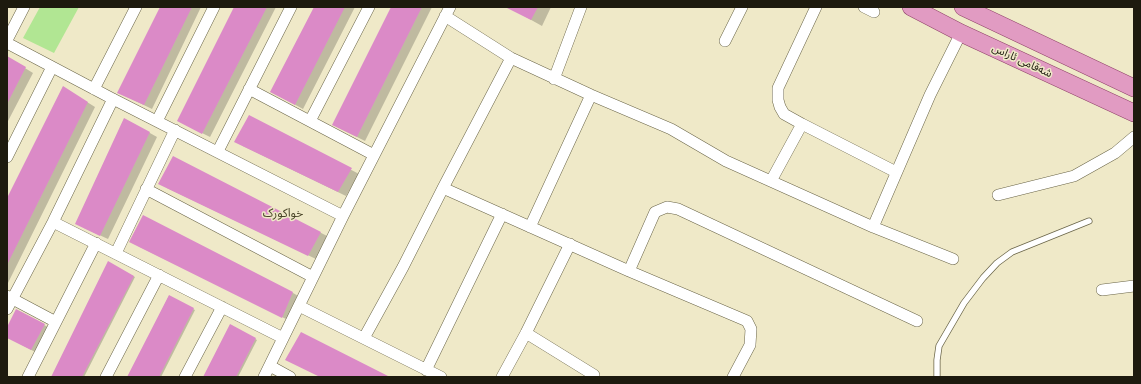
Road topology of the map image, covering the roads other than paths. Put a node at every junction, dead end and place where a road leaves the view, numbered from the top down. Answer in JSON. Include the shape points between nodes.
{"nodes":[{"id":1,"x":24,"y":7,"type":"edge"},
{"id":2,"x":136,"y":7,"type":"edge"},
{"id":3,"x":214,"y":7,"type":"edge"},
{"id":4,"x":291,"y":7,"type":"edge"},
{"id":5,"x":369,"y":7,"type":"edge"},
{"id":6,"x":581,"y":7,"type":"edge"},
{"id":7,"x":742,"y":7,"type":"edge"},
{"id":8,"x":816,"y":7,"type":"edge"},
{"id":9,"x":864,"y":7,"type":"edge"},
{"id":10,"x":911,"y":7,"type":"edge"},
{"id":11,"x":963,"y":7,"type":"edge"},
{"id":12,"x":448,"y":12,"type":"edge"},
{"id":13,"x":874,"y":12,"type":"dead end"},
{"id":14,"x":961,"y":33,"type":"junction"},
{"id":15,"x":7,"y":41,"type":"edge"},
{"id":16,"x":725,"y":41,"type":"dead end"},
{"id":17,"x":511,"y":58,"type":"junction"},
{"id":18,"x":52,"y":67,"type":"junction"},
{"id":19,"x":554,"y":79,"type":"junction"},
{"id":20,"x":1134,"y":88,"type":"edge"},
{"id":21,"x":94,"y":89,"type":"junction"},
{"id":22,"x":249,"y":89,"type":"junction"},
{"id":23,"x":591,"y":95,"type":"junction"},
{"id":24,"x":114,"y":99,"type":"junction"},
{"id":25,"x":1134,"y":113,"type":"edge"},
{"id":26,"x":157,"y":121,"type":"junction"},
{"id":27,"x":310,"y":121,"type":"junction"},
{"id":28,"x":802,"y":124,"type":"junction"},
{"id":29,"x":175,"y":130,"type":"junction"},
{"id":30,"x":1134,"y":137,"type":"edge"},
{"id":31,"x":218,"y":151,"type":"junction"},
{"id":32,"x":374,"y":155,"type":"junction"},
{"id":33,"x":7,"y":156,"type":"edge"},
{"id":34,"x":896,"y":172,"type":"junction"},
{"id":35,"x":771,"y":181,"type":"junction"},
{"id":36,"x":443,"y":188,"type":"junction"},
{"id":37,"x":146,"y":190,"type":"junction"},
{"id":38,"x":998,"y":195,"type":"dead end"},
{"id":39,"x":502,"y":214,"type":"junction"},
{"id":40,"x":343,"y":216,"type":"junction"},
{"id":41,"x":1089,"y":221,"type":"dead end"},
{"id":42,"x":53,"y":222,"type":"junction"},
{"id":43,"x":530,"y":226,"type":"junction"},
{"id":44,"x":873,"y":227,"type":"junction"},
{"id":45,"x":96,"y":243,"type":"junction"},
{"id":46,"x":570,"y":244,"type":"junction"},
{"id":47,"x":116,"y":253,"type":"junction"},
{"id":48,"x":953,"y":259,"type":"dead end"},
{"id":49,"x":629,"y":270,"type":"junction"},
{"id":50,"x":159,"y":275,"type":"junction"},
{"id":51,"x":314,"y":276,"type":"junction"},
{"id":52,"x":1134,"y":286,"type":"edge"},
{"id":53,"x":1102,"y":290,"type":"dead end"},
{"id":54,"x":9,"y":298,"type":"edge"},
{"id":55,"x":299,"y":306,"type":"junction"},
{"id":56,"x":222,"y":307,"type":"junction"},
{"id":57,"x":7,"y":309,"type":"edge"},
{"id":58,"x":917,"y":321,"type":"dead end"},
{"id":59,"x":56,"y":322,"type":"junction"},
{"id":60,"x":526,"y":333,"type":"junction"},
{"id":61,"x":283,"y":338,"type":"junction"},
{"id":62,"x":364,"y":338,"type":"junction"},
{"id":63,"x":270,"y":366,"type":"junction"},
{"id":64,"x":426,"y":370,"type":"junction"},
{"id":65,"x":594,"y":375,"type":"dead end"},
{"id":66,"x":28,"y":377,"type":"edge"},
{"id":67,"x":106,"y":377,"type":"edge"},
{"id":68,"x":185,"y":377,"type":"edge"},
{"id":69,"x":264,"y":377,"type":"edge"},
{"id":70,"x":290,"y":377,"type":"edge"},
{"id":71,"x":441,"y":377,"type":"edge"},
{"id":72,"x":502,"y":377,"type":"edge"},
{"id":73,"x":733,"y":377,"type":"edge"},
{"id":74,"x":937,"y":377,"type":"edge"}],
"edges":[{"from":1,"to":15,"type":"street"},
{"from":2,"to":21,"type":"street"},
{"from":3,"to":26,"type":"street"},
{"from":4,"to":22,"type":"street"},
{"from":5,"to":27,"type":"street"},
{"from":6,"to":19,"type":"street"},
{"from":7,"to":16,"type":"street"},
{"from":8,"to":28,"type":"street","via":[[778,88],[778,100],[784,114]]},
{"from":9,"to":13,"type":"street"},
{"from":10,"to":14,"type":"main road","name":"شەقامی ئاراس"},
{"from":11,"to":20,"type":"main road"},
{"from":12,"to":17,"type":"street"},
{"from":12,"to":32,"type":"street"},
{"from":14,"to":25,"type":"main road","name":"شەقامی ئاراس"},
{"from":14,"to":34,"type":"street"},
{"from":15,"to":18,"type":"street"},
{"from":17,"to":19,"type":"street"},
{"from":17,"to":36,"type":"street"},
{"from":18,"to":21,"type":"street"},
{"from":18,"to":33,"type":"street"},
{"from":19,"to":23,"type":"street"},
{"from":21,"to":24,"type":"street"},
{"from":22,"to":27,"type":"street"},
{"from":22,"to":31,"type":"street"},
{"from":23,"to":35,"type":"street","via":[[671,129],[726,161]]},
{"from":23,"to":43,"type":"street"},
{"from":24,"to":26,"type":"street"},
{"from":24,"to":42,"type":"street"},
{"from":26,"to":29,"type":"street"},
{"from":27,"to":32,"type":"street"},
{"from":28,"to":34,"type":"street"},
{"from":28,"to":35,"type":"street"},
{"from":29,"to":31,"type":"street"},
{"from":29,"to":37,"type":"street"},
{"from":30,"to":38,"type":"street","via":[[1115,153],[1074,176]]},
{"from":31,"to":40,"type":"street"},
{"from":32,"to":40,"type":"street"},
{"from":34,"to":44,"type":"street"},
{"from":35,"to":44,"type":"street"},
{"from":36,"to":39,"type":"street"},
{"from":36,"to":62,"type":"street"},
{"from":37,"to":47,"type":"street"},
{"from":37,"to":51,"type":"street"},
{"from":39,"to":43,"type":"street"},
{"from":39,"to":64,"type":"street"},
{"from":40,"to":51,"type":"street"},
{"from":41,"to":74,"type":"lane","via":[[1012,252],[982,278],[939,346]]},
{"from":42,"to":45,"type":"street"},
{"from":42,"to":54,"type":"street"},
{"from":43,"to":46,"type":"street"},
{"from":44,"to":48,"type":"street"},
{"from":45,"to":47,"type":"street"},
{"from":45,"to":59,"type":"street"},
{"from":46,"to":49,"type":"street"},
{"from":46,"to":60,"type":"street"},
{"from":47,"to":50,"type":"street"},
{"from":49,"to":58,"type":"street","via":[[655,212],[666,207],[678,209]]},
{"from":49,"to":73,"type":"street","via":[[746,321],[752,329],[750,345]]},
{"from":50,"to":56,"type":"street"},
{"from":50,"to":67,"type":"street"},
{"from":51,"to":55,"type":"street"},
{"from":52,"to":53,"type":"street"},
{"from":54,"to":57,"type":"street"},
{"from":54,"to":59,"type":"street"},
{"from":55,"to":61,"type":"street"},
{"from":55,"to":62,"type":"street"},
{"from":56,"to":61,"type":"street"},
{"from":56,"to":68,"type":"street"},
{"from":59,"to":66,"type":"street"},
{"from":60,"to":65,"type":"street"},
{"from":60,"to":72,"type":"street"},
{"from":61,"to":63,"type":"street"},
{"from":62,"to":64,"type":"street"},
{"from":63,"to":69,"type":"street"},
{"from":63,"to":70,"type":"street"},
{"from":64,"to":71,"type":"street"}]}
